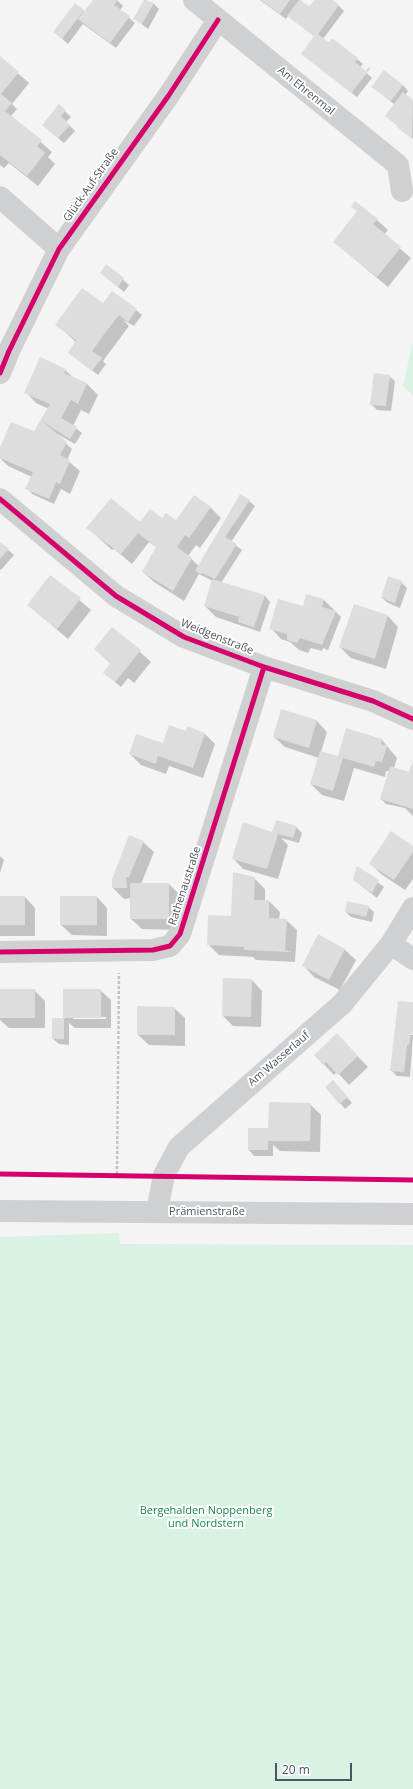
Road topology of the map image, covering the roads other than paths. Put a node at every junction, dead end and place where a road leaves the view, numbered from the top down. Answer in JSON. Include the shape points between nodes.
{"nodes":[{"id":1,"x":194,"y":0,"type":"edge"},
{"id":2,"x":218,"y":20,"type":"junction"},
{"id":3,"x":402,"y":191,"type":"dead end"},
{"id":4,"x":0,"y":197,"type":"edge"},
{"id":5,"x":59,"y":249,"type":"junction"},
{"id":6,"x":0,"y":373,"type":"edge"},
{"id":7,"x":0,"y":499,"type":"edge"},
{"id":8,"x":264,"y":667,"type":"junction"},
{"id":9,"x":413,"y":719,"type":"edge"},
{"id":10,"x":413,"y":908,"type":"edge"},
{"id":11,"x":390,"y":944,"type":"junction"},
{"id":12,"x":0,"y":952,"type":"edge"},
{"id":13,"x":413,"y":959,"type":"edge"},
{"id":14,"x":0,"y":1211,"type":"edge"},
{"id":15,"x":157,"y":1211,"type":"junction"},
{"id":16,"x":413,"y":1214,"type":"edge"}],
"edges":[{"from":1,"to":2,"type":"street","name":"Am Ehrenmal"},
{"from":2,"to":3,"type":"street","name":"Am Ehrenmal","via":[[398,165]]},
{"from":2,"to":5,"type":"street","name":"Glück-Auf-Straße","via":[[169,95]]},
{"from":4,"to":5,"type":"street"},
{"from":5,"to":6,"type":"street","name":"Glück-Auf-Straße"},
{"from":7,"to":8,"type":"street","name":"Weidgenstraße","via":[[116,596],[184,637]]},
{"from":8,"to":9,"type":"street","name":"Weidgenstraße","via":[[373,701]]},
{"from":8,"to":12,"type":"street","name":"Rathenaustraße","via":[[180,934],[170,946],[153,950]]},
{"from":10,"to":11,"type":"street","name":"Am Wasserlauf"},
{"from":11,"to":13,"type":"street"},
{"from":11,"to":15,"type":"street","name":"Am Wasserlauf","via":[[342,1004],[179,1147],[164,1175]]},
{"from":14,"to":15,"type":"main road","name":"Prämienstraße"},
{"from":15,"to":16,"type":"main road","name":"Prämienstraße"}]}
